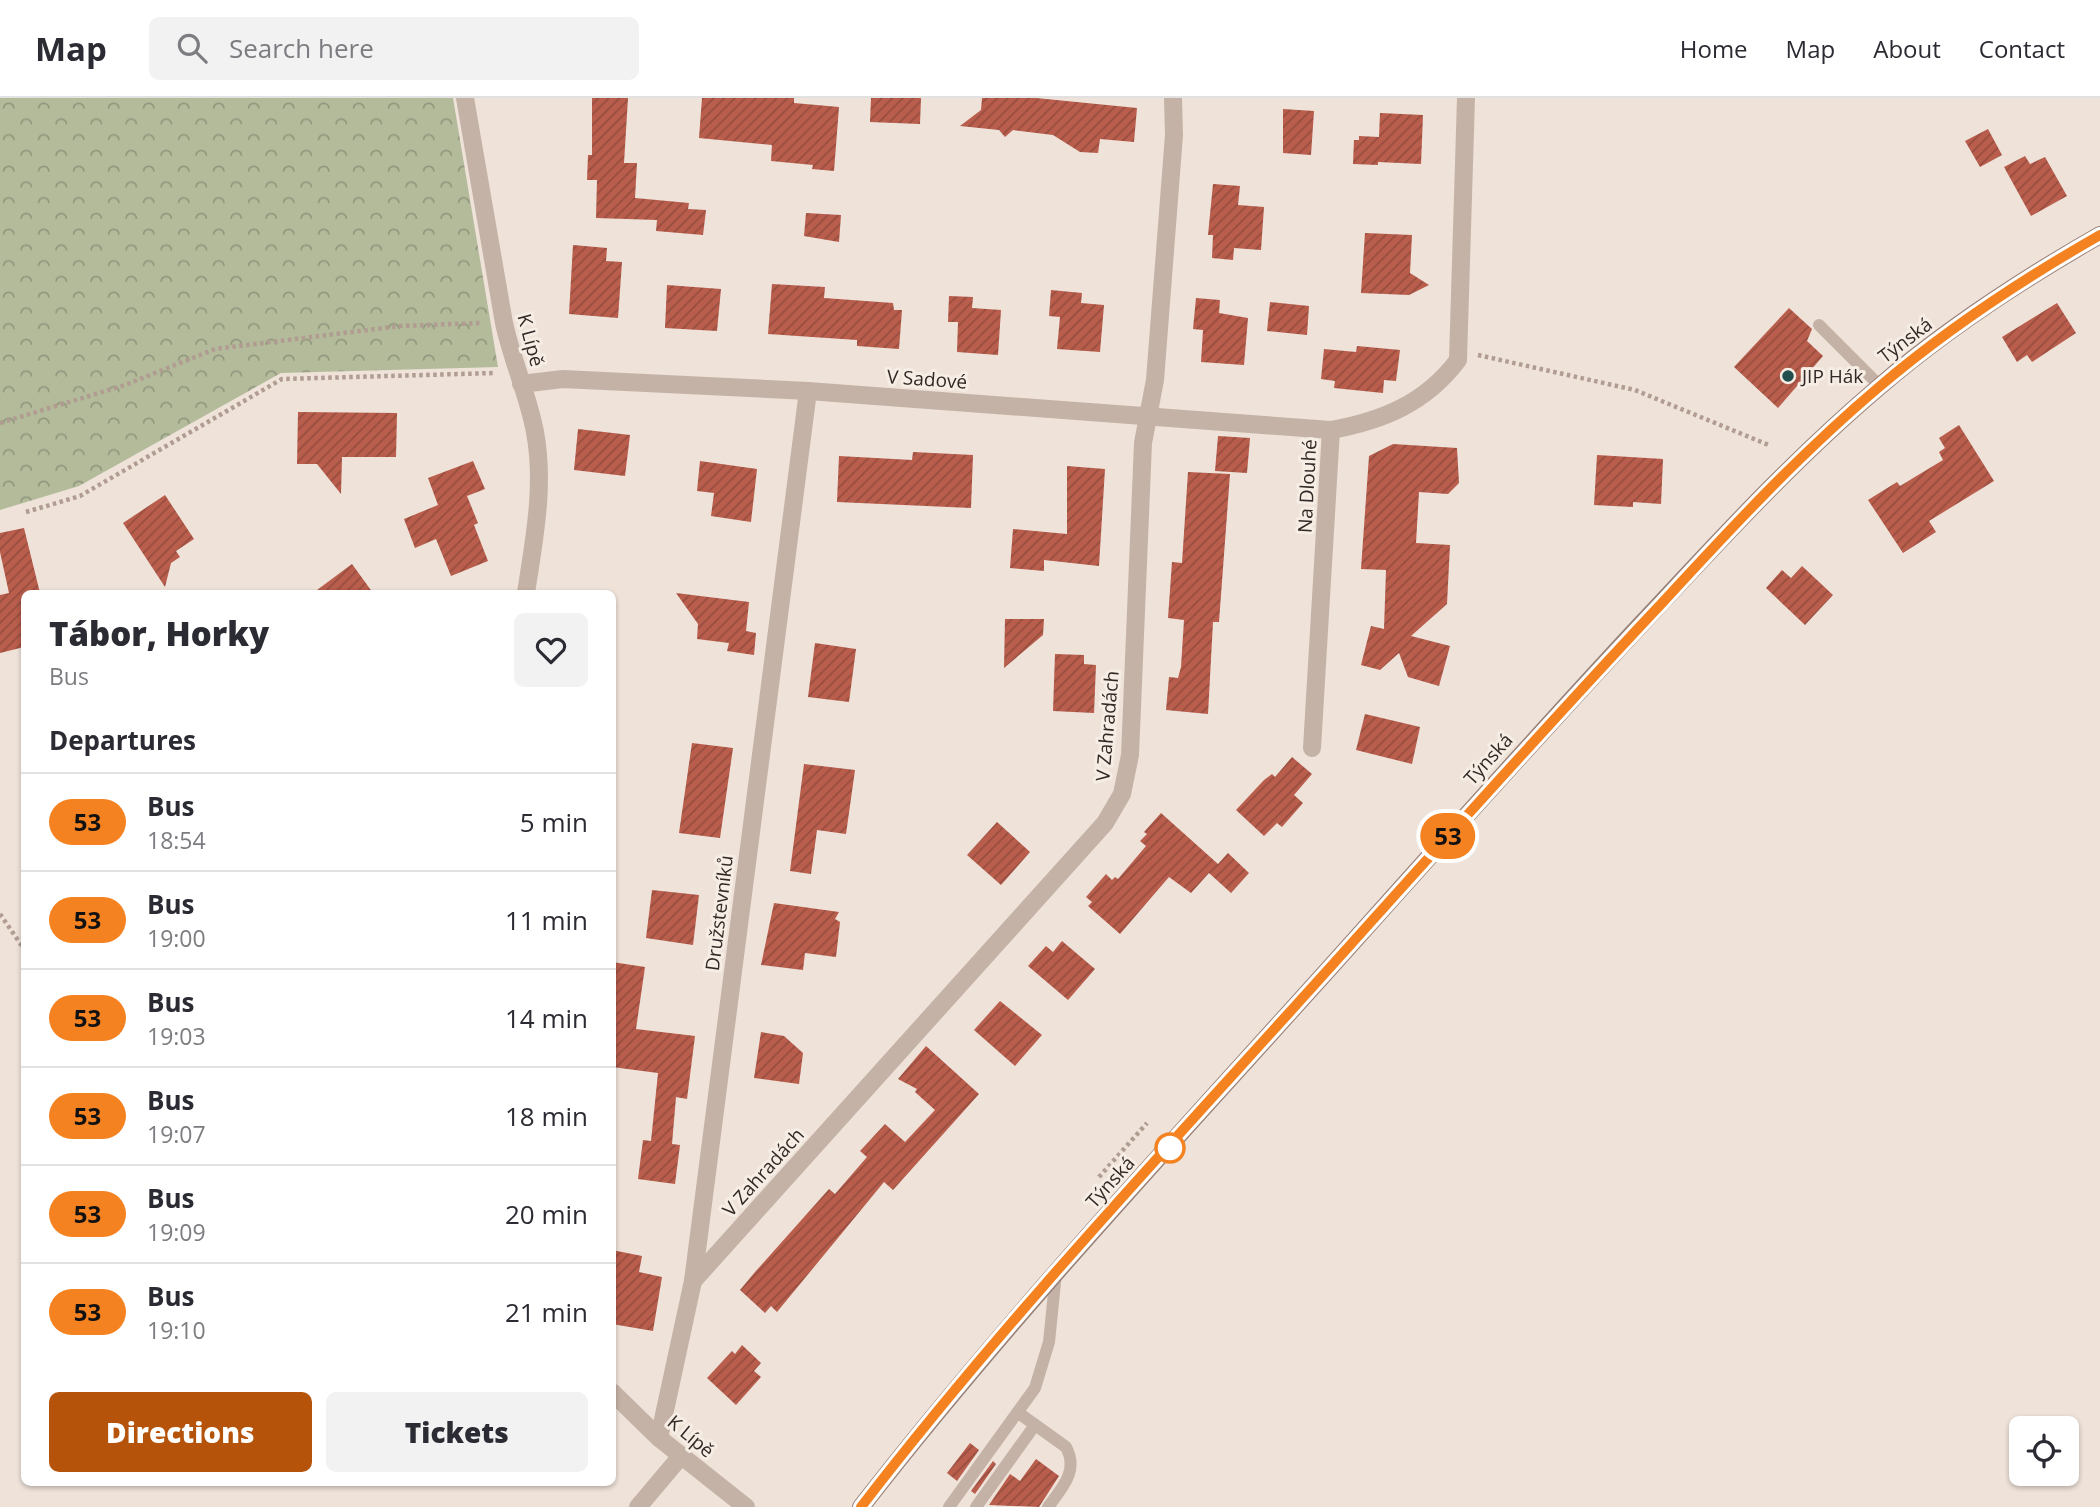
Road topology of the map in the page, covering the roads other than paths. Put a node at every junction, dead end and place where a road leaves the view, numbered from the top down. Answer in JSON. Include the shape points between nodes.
{"nodes":[{"id":1,"x":465,"y":98,"type":"edge"},
{"id":2,"x":1173,"y":98,"type":"edge"},
{"id":3,"x":1466,"y":98,"type":"edge"},
{"id":4,"x":2100,"y":235,"type":"edge"},
{"id":5,"x":1819,"y":325,"type":"dead end"},
{"id":6,"x":519,"y":378,"type":"junction"},
{"id":7,"x":1880,"y":386,"type":"junction"},
{"id":8,"x":808,"y":391,"type":"junction"},
{"id":9,"x":1148,"y":416,"type":"junction"},
{"id":10,"x":1331,"y":430,"type":"junction"},
{"id":11,"x":526,"y":590,"type":"edge"},
{"id":12,"x":1312,"y":748,"type":"dead end"},
{"id":13,"x":1056,"y":1273,"type":"junction"},
{"id":14,"x":693,"y":1281,"type":"junction"},
{"id":15,"x":616,"y":1396,"type":"edge"},
{"id":16,"x":1020,"y":1414,"type":"junction"},
{"id":17,"x":1035,"y":1425,"type":"junction"},
{"id":18,"x":659,"y":1438,"type":"junction"},
{"id":19,"x":681,"y":1456,"type":"junction"},
{"id":20,"x":638,"y":1507,"type":"edge"},
{"id":21,"x":746,"y":1507,"type":"edge"},
{"id":22,"x":861,"y":1507,"type":"edge"},
{"id":23,"x":949,"y":1507,"type":"edge"},
{"id":24,"x":976,"y":1507,"type":"edge"},
{"id":25,"x":1048,"y":1507,"type":"edge"}],
"edges":[{"from":1,"to":6,"type":"street","name":"K Lípě","via":[[504,323]]},
{"from":2,"to":9,"type":"street","name":"V Zahradách","via":[[1155,380]]},
{"from":3,"to":10,"type":"street","name":"Na Dlouhé","via":[[1460,351],[1443,380],[1397,413]]},
{"from":4,"to":7,"type":"main road","name":"Týnská","via":[[2000,296]]},
{"from":5,"to":7,"type":"lane"},
{"from":6,"to":8,"type":"street","name":"V Sadové"},
{"from":6,"to":11,"type":"street","name":"K Lípě","via":[[530,409],[539,463]]},
{"from":7,"to":13,"type":"main road","name":"Týnská","via":[[1766,491],[1507,769]]},
{"from":8,"to":9,"type":"street","name":"V Sadové"},
{"from":8,"to":14,"type":"street","name":"Družstevníků"},
{"from":9,"to":10,"type":"street","name":"V Sadové"},
{"from":9,"to":14,"type":"street","name":"V Zahradách","via":[[1143,443],[1130,755],[1116,805],[1096,833]]},
{"from":10,"to":12,"type":"street","name":"Na Dlouhé"},
{"from":13,"to":16,"type":"lane","via":[[1049,1342],[1035,1388]]},
{"from":13,"to":22,"type":"main road","name":"Týnská","via":[[941,1404]]},
{"from":14,"to":18,"type":"street","name":"Družstevníků"},
{"from":15,"to":18,"type":"street","name":"K Lípě"},
{"from":16,"to":17,"type":"lane"},
{"from":16,"to":23,"type":"lane"},
{"from":17,"to":24,"type":"lane"},
{"from":17,"to":25,"type":"lane","via":[[1066,1447],[1072,1460],[1070,1476]]},
{"from":18,"to":19,"type":"street","name":"K Lípě"},
{"from":19,"to":20,"type":"street"},
{"from":19,"to":21,"type":"street","name":"K Lípě"}]}
